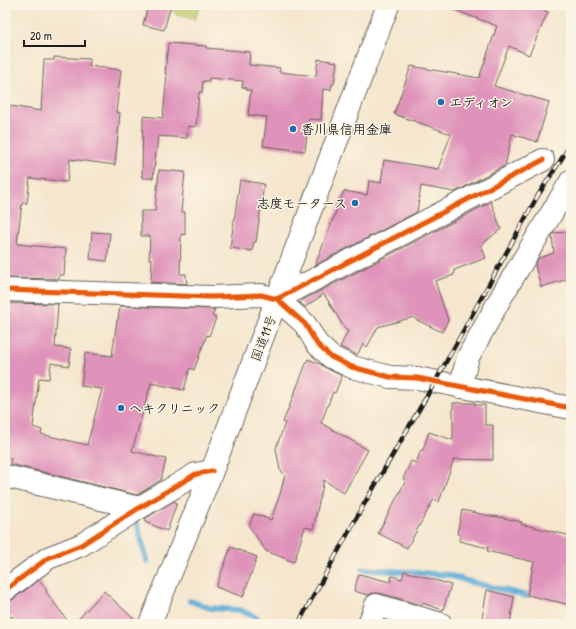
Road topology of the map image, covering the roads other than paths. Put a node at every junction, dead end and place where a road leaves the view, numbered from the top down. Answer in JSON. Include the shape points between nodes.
{"nodes":[{"id":1,"x":388,"y":5,"type":"edge"},
{"id":2,"x":544,"y":160,"type":"dead end"},
{"id":3,"x":571,"y":181,"type":"edge"},
{"id":4,"x":5,"y":290,"type":"edge"},
{"id":5,"x":277,"y":300,"type":"junction"},
{"id":6,"x":460,"y":387,"type":"junction"},
{"id":7,"x":571,"y":408,"type":"edge"},
{"id":8,"x":212,"y":470,"type":"junction"},
{"id":9,"x":5,"y":476,"type":"edge"},
{"id":10,"x":139,"y":508,"type":"junction"},
{"id":11,"x":5,"y":590,"type":"edge"},
{"id":12,"x":150,"y":624,"type":"edge"},
{"id":13,"x":369,"y":624,"type":"edge"},
{"id":14,"x":441,"y":624,"type":"edge"}],
"edges":[{"from":1,"to":5,"type":"main road","name":"国道11号"},
{"from":2,"to":5,"type":"main road"},
{"from":3,"to":6,"type":"main road","via":[[468,357]]},
{"from":4,"to":5,"type":"main road","via":[[212,297],[261,295]]},
{"from":5,"to":6,"type":"main road","via":[[305,324],[317,344],[331,357],[352,367],[390,377],[417,378]]},
{"from":5,"to":8,"type":"main road","name":"国道11号"},
{"from":6,"to":7,"type":"main road"},
{"from":8,"to":10,"type":"main road","via":[[196,474]]},
{"from":8,"to":12,"type":"main road","name":"国道11号"},
{"from":9,"to":10,"type":"main road"},
{"from":10,"to":11,"type":"main road","via":[[81,545],[48,558]]},
{"from":13,"to":14,"type":"main road","via":[[376,605]]}]}
